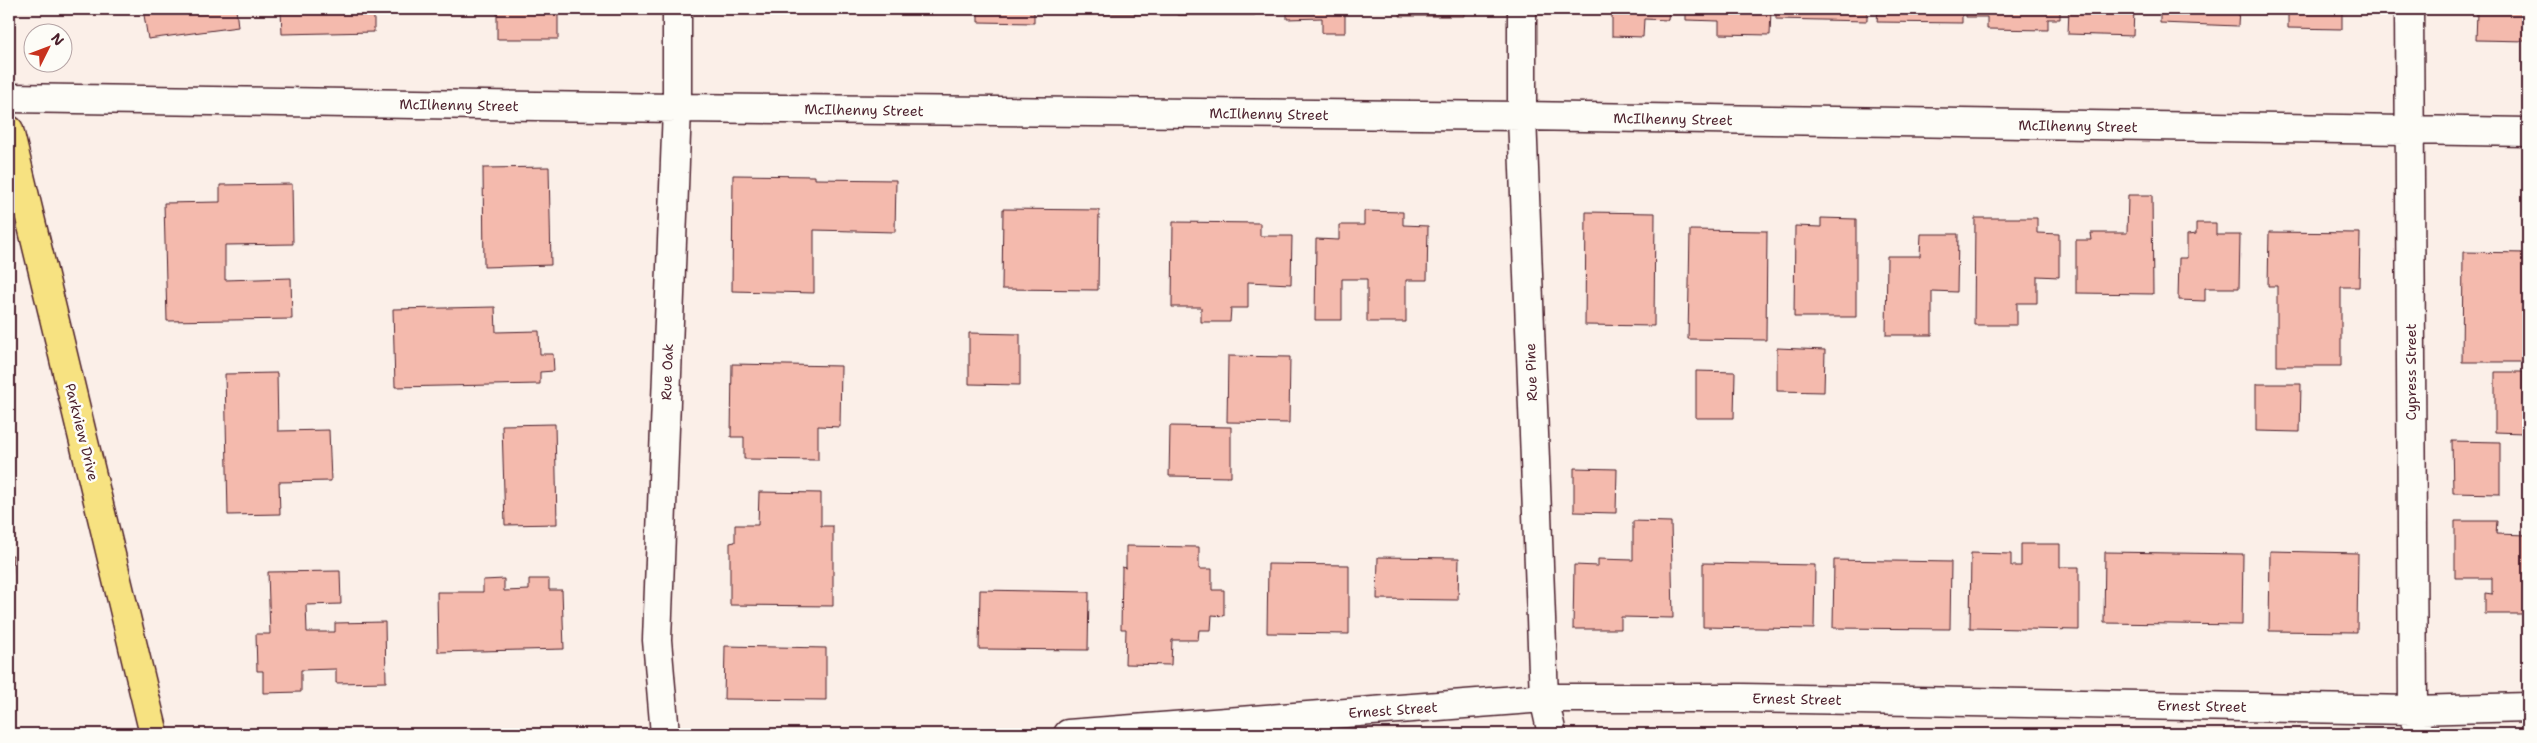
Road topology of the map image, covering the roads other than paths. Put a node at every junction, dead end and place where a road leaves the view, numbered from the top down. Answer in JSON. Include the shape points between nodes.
{"nodes":[{"id":1,"x":677,"y":9,"type":"edge"},
{"id":2,"x":1522,"y":9,"type":"edge"},
{"id":3,"x":2409,"y":9,"type":"edge"},
{"id":4,"x":9,"y":98,"type":"edge"},
{"id":5,"x":677,"y":108,"type":"junction"},
{"id":6,"x":1522,"y":116,"type":"junction"},
{"id":7,"x":9,"y":130,"type":"edge"},
{"id":8,"x":2409,"y":131,"type":"junction"},
{"id":9,"x":2528,"y":132,"type":"edge"},
{"id":10,"x":1544,"y":698,"type":"junction"},
{"id":11,"x":2528,"y":707,"type":"edge"},
{"id":12,"x":2416,"y":722,"type":"edge"},
{"id":13,"x":154,"y":734,"type":"edge"},
{"id":14,"x":665,"y":734,"type":"edge"},
{"id":15,"x":1068,"y":734,"type":"edge"},
{"id":16,"x":1552,"y":734,"type":"edge"}],
"edges":[{"from":1,"to":5,"type":"street","name":"Rue Oak"},
{"from":2,"to":6,"type":"street","name":"Rue Pine"},
{"from":3,"to":8,"type":"street","name":"Cypress Street"},
{"from":4,"to":5,"type":"street","name":"McIlhenny Street"},
{"from":5,"to":6,"type":"street","name":"McIlhenny Street"},
{"from":5,"to":14,"type":"street","name":"Rue Oak","via":[[658,640]]},
{"from":6,"to":8,"type":"street","name":"McIlhenny Street"},
{"from":6,"to":10,"type":"street","name":"Rue Pine"},
{"from":7,"to":13,"type":"main road","name":"Parkview Drive"},
{"from":8,"to":9,"type":"street","name":"McIlhenny Street"},
{"from":8,"to":12,"type":"street","name":"Cypress Street"},
{"from":10,"to":12,"type":"street","name":"Ernest Street","via":[[1751,698]]},
{"from":10,"to":15,"type":"street","name":"Ernest Street"},
{"from":10,"to":16,"type":"street","name":"Rue Pine"},
{"from":11,"to":12,"type":"street","name":"Ernest Street"}]}
